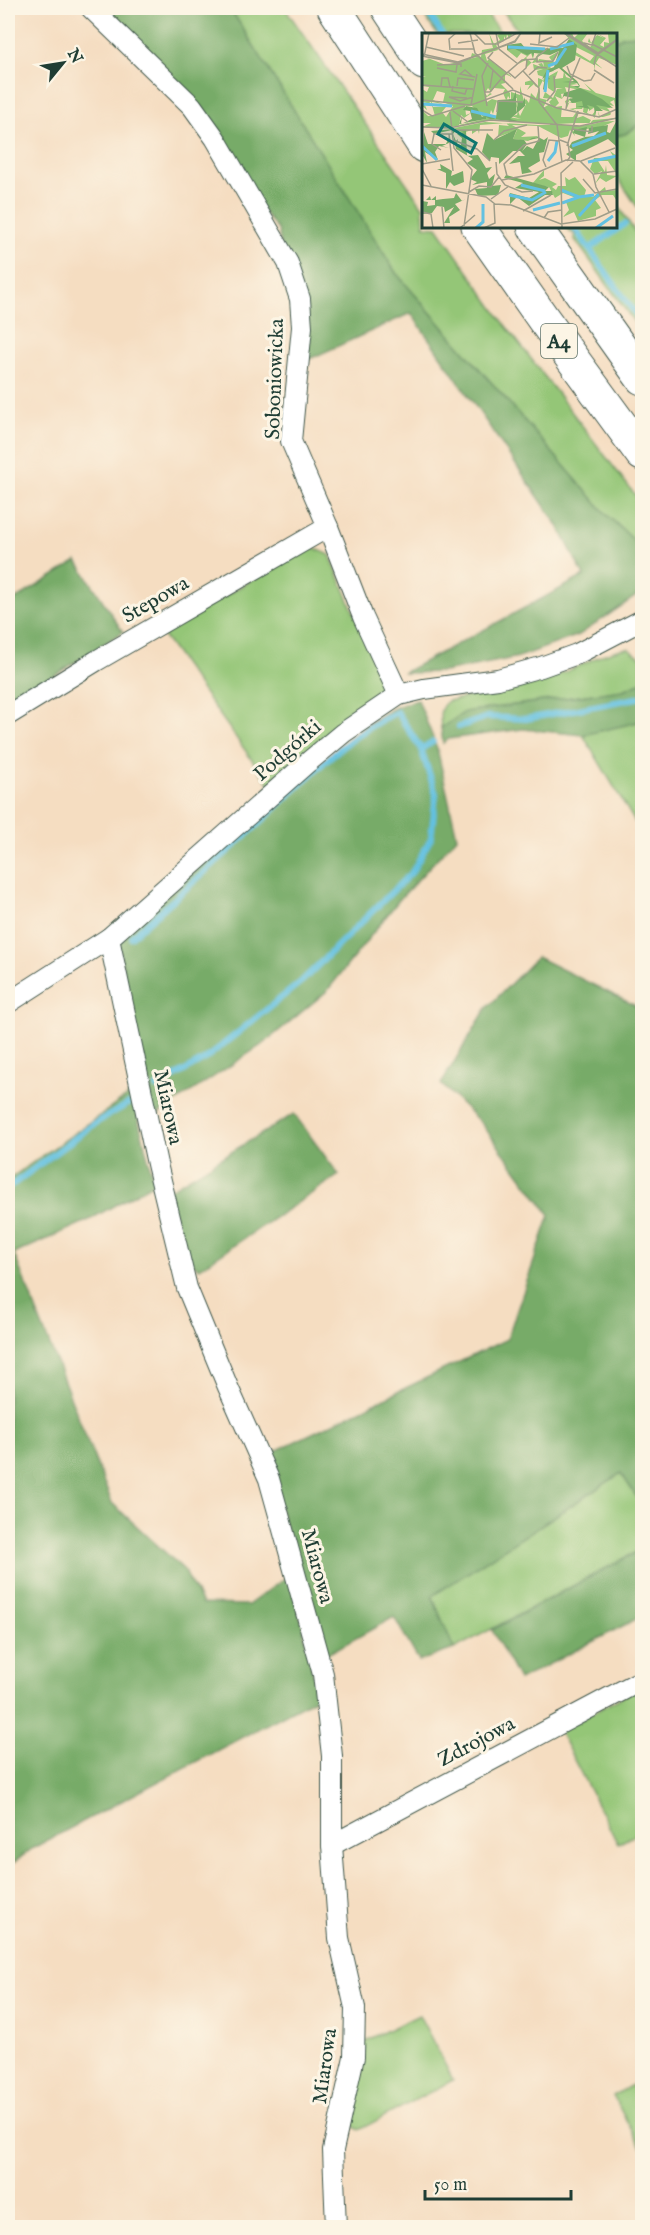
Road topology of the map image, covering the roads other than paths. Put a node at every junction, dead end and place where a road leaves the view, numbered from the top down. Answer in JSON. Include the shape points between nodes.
{"nodes":[{"id":1,"x":91,"y":8,"type":"edge"},
{"id":2,"x":334,"y":8,"type":"edge"},
{"id":3,"x":388,"y":8,"type":"edge"},
{"id":4,"x":422,"y":61,"type":"edge"},
{"id":5,"x":422,"y":144,"type":"edge"},
{"id":6,"x":479,"y":228,"type":"edge"},
{"id":7,"x":535,"y":228,"type":"edge"},
{"id":8,"x":642,"y":378,"type":"edge"},
{"id":9,"x":642,"y":454,"type":"edge"},
{"id":10,"x":328,"y":527,"type":"junction"},
{"id":11,"x":640,"y":627,"type":"edge"},
{"id":12,"x":399,"y":695,"type":"junction"},
{"id":13,"x":8,"y":715,"type":"edge"},
{"id":14,"x":109,"y":938,"type":"junction"},
{"id":15,"x":8,"y":1003,"type":"edge"},
{"id":16,"x":642,"y":1680,"type":"edge"},
{"id":17,"x":332,"y":1845,"type":"junction"},
{"id":18,"x":336,"y":2228,"type":"edge"}],
"edges":[{"from":1,"to":10,"type":"street","name":"Soboniowicka","via":[[192,106],[288,263],[300,299],[302,327],[291,441]]},
{"from":2,"to":5,"type":"highway"},
{"from":3,"to":4,"type":"highway"},
{"from":6,"to":9,"type":"highway","number":"A4"},
{"from":7,"to":8,"type":"highway","number":"A4"},
{"from":10,"to":12,"type":"street","name":"Soboniowicka"},
{"from":10,"to":13,"type":"street","name":"Stepowa"},
{"from":11,"to":12,"type":"street","name":"Podgórki","via":[[559,662],[518,674]]},
{"from":12,"to":14,"type":"street","name":"Podgórki","via":[[307,763]]},
{"from":14,"to":15,"type":"street","name":"Podgórki"},
{"from":14,"to":17,"type":"street","name":"Miarowa","via":[[187,1288],[269,1479],[323,1674],[332,1756]]},
{"from":16,"to":17,"type":"street","name":"Zdrojowa"},
{"from":17,"to":18,"type":"street","name":"Miarowa","via":[[339,1938],[355,2007],[354,2057],[333,2150]]}]}
